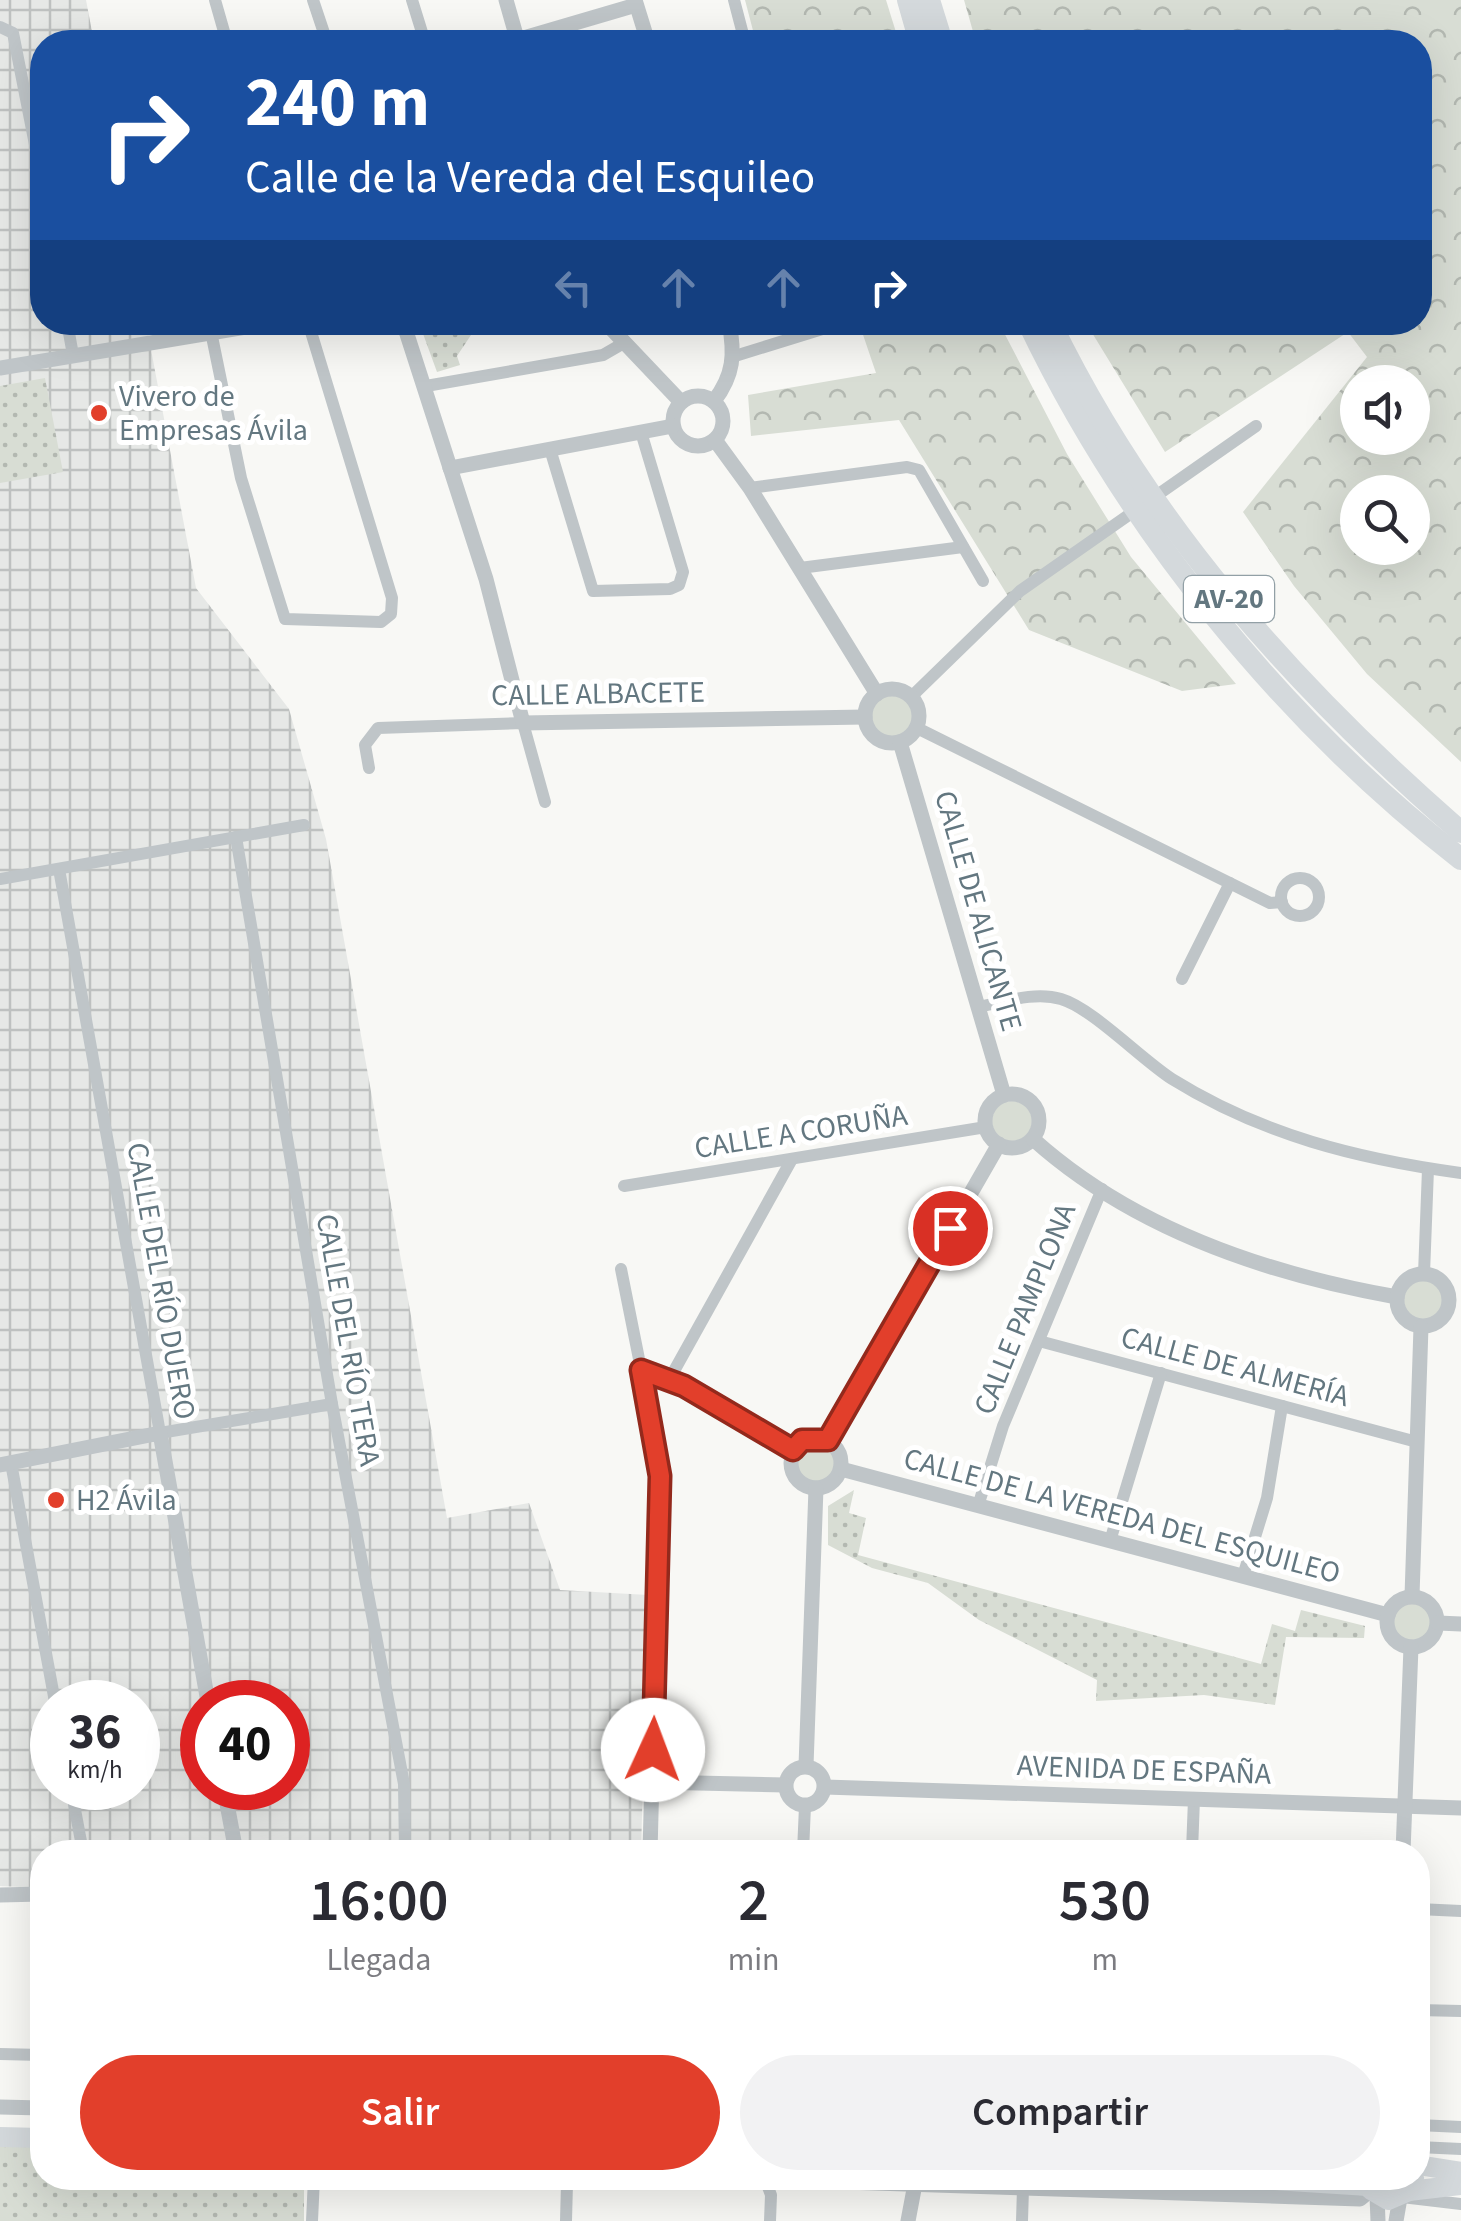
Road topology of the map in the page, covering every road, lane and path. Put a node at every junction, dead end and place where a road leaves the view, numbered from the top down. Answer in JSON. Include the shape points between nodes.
{"nodes":[{"id":1,"x":214,"y":0,"type":"edge"},
{"id":2,"x":313,"y":0,"type":"edge"},
{"id":3,"x":412,"y":0,"type":"edge"},
{"id":4,"x":506,"y":0,"type":"edge"},
{"id":5,"x":734,"y":0,"type":"edge"},
{"id":6,"x":908,"y":0,"type":"edge"},
{"id":7,"x":930,"y":0,"type":"edge"},
{"id":8,"x":635,"y":3,"type":"edge"},
{"id":9,"x":0,"y":27,"type":"edge"},
{"id":10,"x":223,"y":30,"type":"edge"},
{"id":11,"x":323,"y":30,"type":"edge"},
{"id":12,"x":421,"y":30,"type":"edge"},
{"id":13,"x":512,"y":30,"type":"edge"},
{"id":14,"x":552,"y":30,"type":"edge"},
{"id":15,"x":644,"y":30,"type":"edge"},
{"id":16,"x":742,"y":30,"type":"edge"},
{"id":17,"x":917,"y":30,"type":"edge"},
{"id":18,"x":939,"y":30,"type":"edge"},
{"id":19,"x":30,"y":108,"type":"edge"},
{"id":20,"x":69,"y":335,"type":"edge"},
{"id":21,"x":171,"y":335,"type":"edge"},
{"id":22,"x":212,"y":335,"type":"edge"},
{"id":23,"x":312,"y":335,"type":"edge"},
{"id":24,"x":410,"y":335,"type":"edge"},
{"id":25,"x":615,"y":335,"type":"edge"},
{"id":26,"x":731,"y":335,"type":"edge"},
{"id":27,"x":803,"y":335,"type":"edge"},
{"id":28,"x":1035,"y":335,"type":"edge"},
{"id":29,"x":1057,"y":335,"type":"edge"},
{"id":30,"x":622,"y":344,"type":"junction"},
{"id":31,"x":73,"y":355,"type":"junction"},
{"id":32,"x":734,"y":356,"type":"junction"},
{"id":33,"x":0,"y":368,"type":"edge"},
{"id":34,"x":426,"y":386,"type":"junction"},
{"id":35,"x":714,"y":401,"type":"junction"},
{"id":36,"x":681,"y":402,"type":"junction"},
{"id":37,"x":673,"y":426,"type":"junction"},
{"id":38,"x":1256,"y":426,"type":"dead end"},
{"id":39,"x":640,"y":432,"type":"junction"},
{"id":40,"x":715,"y":440,"type":"junction"},
{"id":41,"x":550,"y":449,"type":"junction"},
{"id":42,"x":450,"y":468,"type":"junction"},
{"id":43,"x":750,"y":488,"type":"junction"},
{"id":44,"x":963,"y":547,"type":"junction"},
{"id":45,"x":800,"y":568,"type":"junction"},
{"id":46,"x":984,"y":581,"type":"dead end"},
{"id":47,"x":877,"y":694,"type":"junction"},
{"id":48,"x":912,"y":697,"type":"junction"},
{"id":49,"x":865,"y":716,"type":"junction"},
{"id":50,"x":522,"y":723,"type":"junction"},
{"id":51,"x":917,"y":728,"type":"junction"},
{"id":52,"x":900,"y":742,"type":"junction"},
{"id":53,"x":368,"y":768,"type":"dead end"},
{"id":54,"x":545,"y":802,"type":"dead end"},
{"id":55,"x":304,"y":825,"type":"dead end"},
{"id":56,"x":1461,"y":832,"type":"edge"},
{"id":57,"x":236,"y":837,"type":"junction"},
{"id":58,"x":1461,"y":859,"type":"edge"},
{"id":59,"x":59,"y":869,"type":"junction"},
{"id":60,"x":0,"y":879,"type":"edge"},
{"id":61,"x":1230,"y":883,"type":"junction"},
{"id":62,"x":1282,"y":902,"type":"dead end"},
{"id":63,"x":1182,"y":979,"type":"dead end"},
{"id":64,"x":978,"y":1007,"type":"junction"},
{"id":65,"x":1004,"y":1095,"type":"junction"},
{"id":66,"x":986,"y":1127,"type":"junction"},
{"id":67,"x":1033,"y":1138,"type":"junction"},
{"id":68,"x":998,"y":1144,"type":"junction"},
{"id":69,"x":792,"y":1159,"type":"junction"},
{"id":70,"x":1428,"y":1169,"type":"junction"},
{"id":71,"x":1461,"y":1173,"type":"edge"},
{"id":72,"x":624,"y":1186,"type":"dead end"},
{"id":73,"x":1102,"y":1190,"type":"junction"},
{"id":74,"x":620,"y":1269,"type":"dead end"},
{"id":75,"x":1424,"y":1274,"type":"junction"},
{"id":76,"x":1397,"y":1297,"type":"junction"},
{"id":77,"x":1455,"y":1304,"type":"edge"},
{"id":78,"x":1421,"y":1326,"type":"junction"},
{"id":79,"x":1039,"y":1340,"type":"junction"},
{"id":80,"x":641,"y":1370,"type":"junction"},
{"id":81,"x":1162,"y":1374,"type":"junction"},
{"id":82,"x":669,"y":1380,"type":"junction"},
{"id":83,"x":332,"y":1404,"type":"junction"},
{"id":84,"x":1282,"y":1406,"type":"junction"},
{"id":85,"x":160,"y":1433,"type":"junction"},
{"id":86,"x":828,"y":1440,"type":"junction"},
{"id":87,"x":1417,"y":1442,"type":"junction"},
{"id":88,"x":793,"y":1450,"type":"junction"},
{"id":89,"x":6,"y":1464,"type":"edge"},
{"id":90,"x":842,"y":1469,"type":"junction"},
{"id":91,"x":816,"y":1488,"type":"junction"},
{"id":92,"x":978,"y":1506,"type":"junction"},
{"id":93,"x":1110,"y":1541,"type":"junction"},
{"id":94,"x":1243,"y":1576,"type":"junction"},
{"id":95,"x":1412,"y":1596,"type":"junction"},
{"id":96,"x":1388,"y":1615,"type":"junction"},
{"id":97,"x":1438,"y":1623,"type":"junction"},
{"id":98,"x":1461,"y":1624,"type":"edge"},
{"id":99,"x":1410,"y":1647,"type":"junction"},
{"id":100,"x":50,"y":1680,"type":"edge"},
{"id":101,"x":204,"y":1680,"type":"edge"},
{"id":102,"x":806,"y":1766,"type":"junction"},
{"id":103,"x":652,"y":1782,"type":"junction"},
{"id":104,"x":785,"y":1785,"type":"junction"},
{"id":105,"x":825,"y":1787,"type":"junction"},
{"id":106,"x":1194,"y":1799,"type":"junction"},
{"id":107,"x":805,"y":1806,"type":"junction"},
{"id":108,"x":1405,"y":1806,"type":"junction"},
{"id":109,"x":1461,"y":1808,"type":"edge"},
{"id":110,"x":75,"y":1810,"type":"edge"},
{"id":111,"x":228,"y":1810,"type":"edge"},
{"id":112,"x":81,"y":1840,"type":"edge"},
{"id":113,"x":234,"y":1840,"type":"edge"},
{"id":114,"x":404,"y":1840,"type":"edge"},
{"id":115,"x":650,"y":1840,"type":"edge"},
{"id":116,"x":804,"y":1840,"type":"edge"},
{"id":117,"x":1192,"y":1840,"type":"edge"},
{"id":118,"x":1404,"y":1840,"type":"edge"},
{"id":119,"x":30,"y":1894,"type":"edge"},
{"id":120,"x":0,"y":1895,"type":"edge"},
{"id":121,"x":1430,"y":1910,"type":"edge"},
{"id":122,"x":1461,"y":1911,"type":"edge"},
{"id":123,"x":1430,"y":2010,"type":"edge"},
{"id":124,"x":1461,"y":2011,"type":"edge"},
{"id":125,"x":0,"y":2054,"type":"edge"},
{"id":126,"x":30,"y":2055,"type":"edge"},
{"id":127,"x":0,"y":2107,"type":"edge"},
{"id":128,"x":30,"y":2108,"type":"edge"},
{"id":129,"x":0,"y":2123,"type":"edge"},
{"id":130,"x":30,"y":2124,"type":"edge"},
{"id":131,"x":1430,"y":2126,"type":"edge"},
{"id":132,"x":1461,"y":2127,"type":"edge"},
{"id":133,"x":0,"y":2136,"type":"edge"},
{"id":134,"x":30,"y":2137,"type":"edge"},
{"id":135,"x":1430,"y":2148,"type":"edge"},
{"id":136,"x":1461,"y":2149,"type":"edge"},
{"id":137,"x":1430,"y":2167,"type":"edge"},
{"id":138,"x":1461,"y":2172,"type":"edge"},
{"id":139,"x":1461,"y":2184,"type":"edge"},
{"id":140,"x":1430,"y":2188,"type":"edge"},
{"id":141,"x":313,"y":2190,"type":"edge"},
{"id":142,"x":572,"y":2190,"type":"edge"},
{"id":143,"x":772,"y":2190,"type":"edge"},
{"id":144,"x":914,"y":2190,"type":"edge"},
{"id":145,"x":1023,"y":2190,"type":"edge"},
{"id":146,"x":1084,"y":2190,"type":"edge"},
{"id":147,"x":1369,"y":2190,"type":"edge"},
{"id":148,"x":1371,"y":2190,"type":"edge"},
{"id":149,"x":1406,"y":2191,"type":"edge"},
{"id":150,"x":1461,"y":2204,"type":"edge"},
{"id":151,"x":312,"y":2221,"type":"edge"},
{"id":152,"x":566,"y":2221,"type":"edge"},
{"id":153,"x":770,"y":2221,"type":"edge"},
{"id":154,"x":908,"y":2221,"type":"edge"},
{"id":155,"x":1022,"y":2221,"type":"edge"},
{"id":156,"x":1378,"y":2221,"type":"edge"},
{"id":157,"x":1396,"y":2221,"type":"edge"}],
"edges":[{"from":1,"to":10,"type":"street"},
{"from":2,"to":11,"type":"street"},
{"from":3,"to":12,"type":"street"},
{"from":4,"to":13,"type":"street"},
{"from":5,"to":16,"type":"street"},
{"from":6,"to":17,"type":"highway"},
{"from":7,"to":18,"type":"highway"},
{"from":8,"to":14,"type":"street"},
{"from":8,"to":15,"type":"street"},
{"from":9,"to":19,"type":"street","via":[[13,33]]},
{"from":20,"to":31,"type":"street"},
{"from":21,"to":31,"type":"street"},
{"from":22,"to":23,"type":"street","via":[[241,478],[285,619],[381,622],[392,614],[392,598]]},
{"from":24,"to":34,"type":"street"},
{"from":25,"to":30,"type":"street"},
{"from":26,"to":32,"type":"street"},
{"from":27,"to":32,"type":"street"},
{"from":28,"to":58,"type":"highway","number":"AV-20","via":[[1090,436],[1186,578],[1336,747]]},
{"from":29,"to":56,"type":"highway","number":"AV-20","via":[[1140,480],[1203,566],[1348,732]]},
{"from":30,"to":34,"type":"street","via":[[604,356]]},
{"from":30,"to":36,"type":"street"},
{"from":31,"to":33,"type":"street"},
{"from":32,"to":35,"type":"street","via":[[728,383]]},
{"from":34,"to":42,"type":"street"},
{"from":35,"to":36,"type":"street","via":[[694,396]]},
{"from":35,"to":40,"type":"street","via":[[724,420]]},
{"from":36,"to":37,"type":"street"},
{"from":37,"to":39,"type":"street"},
{"from":37,"to":40,"type":"street","via":[[680,440],[694,446]]},
{"from":38,"to":48,"type":"street","via":[[1020,591]]},
{"from":39,"to":41,"type":"street"},
{"from":39,"to":41,"type":"street","via":[[683,572],[670,590],[593,591]]},
{"from":40,"to":43,"type":"street"},
{"from":41,"to":42,"type":"street"},
{"from":42,"to":50,"type":"street"},
{"from":43,"to":44,"type":"street","via":[[907,466],[926,479]]},
{"from":43,"to":45,"type":"street"},
{"from":44,"to":45,"type":"street"},
{"from":44,"to":46,"type":"street"},
{"from":45,"to":47,"type":"street"},
{"from":47,"to":48,"type":"street","via":[[888,689]]},
{"from":47,"to":49,"type":"street"},
{"from":48,"to":51,"type":"street"},
{"from":49,"to":50,"type":"street","name":"CALLE ALBACETE"},
{"from":49,"to":52,"type":"street","via":[[876,738]]},
{"from":50,"to":53,"type":"street","name":"CALLE ALBACETE","via":[[378,728],[365,745]]},
{"from":50,"to":54,"type":"street"},
{"from":51,"to":52,"type":"street"},
{"from":51,"to":61,"type":"street"},
{"from":52,"to":64,"type":"street","name":"CALLE DE ALICANTE"},
{"from":55,"to":57,"type":"street"},
{"from":57,"to":59,"type":"street"},
{"from":57,"to":83,"type":"street","name":"CALLE DEL RÍO TERA"},
{"from":59,"to":60,"type":"street"},
{"from":59,"to":85,"type":"street","name":"CALLE DEL RÍO DUERO"},
{"from":61,"to":62,"type":"street","via":[[1270,903]]},
{"from":61,"to":63,"type":"street"},
{"from":64,"to":65,"type":"street","name":"CALLE DE ALICANTE"},
{"from":64,"to":70,"type":"street","via":[[1030,997],[1066,1000],[1172,1078],[1243,1118],[1335,1151]]},
{"from":65,"to":66,"type":"street","via":[[993,1102]]},
{"from":65,"to":67,"type":"street","via":[[1030,1101],[1038,1112]]},
{"from":66,"to":68,"type":"street"},
{"from":66,"to":69,"type":"street","name":"CALLE A CORUÑA"},
{"from":67,"to":68,"type":"street","via":[[1023,1146]]},
{"from":67,"to":73,"type":"street"},
{"from":68,"to":86,"type":"street"},
{"from":69,"to":72,"type":"street","name":"CALLE A CORUÑA"},
{"from":69,"to":82,"type":"street"},
{"from":70,"to":71,"type":"street"},
{"from":70,"to":75,"type":"street"},
{"from":73,"to":76,"type":"street","via":[[1222,1251]]},
{"from":73,"to":79,"type":"street","name":"CALLE PAMPLONA"},
{"from":74,"to":80,"type":"street"},
{"from":75,"to":76,"type":"street","via":[[1412,1277]]},
{"from":75,"to":77,"type":"street","via":[[1438,1278]]},
{"from":76,"to":78,"type":"street","via":[[1408,1322]]},
{"from":77,"to":78,"type":"street","via":[[1434,1324]]},
{"from":78,"to":87,"type":"street"},
{"from":79,"to":81,"type":"street","name":"CALLE DE ALMERÍA"},
{"from":79,"to":92,"type":"street","name":"CALLE PAMPLONA"},
{"from":80,"to":82,"type":"street"},
{"from":80,"to":103,"type":"street","via":[[660,1476]]},
{"from":81,"to":84,"type":"street","name":"CALLE DE ALMERÍA"},
{"from":81,"to":93,"type":"street"},
{"from":82,"to":88,"type":"street"},
{"from":83,"to":85,"type":"street"},
{"from":83,"to":114,"type":"street","name":"CALLE DEL RÍO TERA","via":[[404,1784]]},
{"from":84,"to":87,"type":"street","name":"CALLE DE ALMERÍA"},
{"from":84,"to":94,"type":"street","via":[[1267,1498]]},
{"from":85,"to":89,"type":"street"},
{"from":85,"to":101,"type":"street","name":"CALLE DEL RÍO DUERO"},
{"from":86,"to":88,"type":"street","via":[[802,1440]]},
{"from":86,"to":90,"type":"street","via":[[837,1447]]},
{"from":87,"to":95,"type":"street"},
{"from":88,"to":91,"type":"street","via":[[794,1476]]},
{"from":89,"to":100,"type":"street"},
{"from":90,"to":91,"type":"street"},
{"from":90,"to":92,"type":"street","name":"CALLE DE LA VEREDA DEL ESQUILEO"},
{"from":91,"to":102,"type":"street"},
{"from":92,"to":93,"type":"street","name":"CALLE DE LA VEREDA DEL ESQUILEO"},
{"from":93,"to":94,"type":"street","name":"CALLE DE LA VEREDA DEL ESQUILEO"},
{"from":94,"to":96,"type":"street","name":"CALLE DE LA VEREDA DEL ESQUILEO"},
{"from":95,"to":96,"type":"street"},
{"from":95,"to":97,"type":"street","via":[[1425,1600]]},
{"from":96,"to":99,"type":"street","via":[[1388,1630]]},
{"from":97,"to":98,"type":"street"},
{"from":97,"to":99,"type":"street","via":[[1424,1644]]},
{"from":99,"to":108,"type":"street"},
{"from":102,"to":104,"type":"street","via":[[791,1771]]},
{"from":102,"to":105,"type":"street","via":[[820,1772]]},
{"from":103,"to":104,"type":"street"},
{"from":103,"to":115,"type":"street"},
{"from":104,"to":107,"type":"street","via":[[791,1800]]},
{"from":105,"to":106,"type":"street","name":"AVENIDA DE ESPAÑA"},
{"from":105,"to":107,"type":"street","via":[[819,1800]]},
{"from":106,"to":108,"type":"street","name":"AVENIDA DE ESPAÑA"},
{"from":106,"to":117,"type":"street"},
{"from":107,"to":116,"type":"street"},
{"from":108,"to":109,"type":"street","name":"AVENIDA DE ESPAÑA"},
{"from":108,"to":118,"type":"street"},
{"from":110,"to":112,"type":"street"},
{"from":111,"to":113,"type":"street"},
{"from":119,"to":120,"type":"street"},
{"from":121,"to":122,"type":"street"},
{"from":123,"to":124,"type":"street"},
{"from":125,"to":126,"type":"street"},
{"from":127,"to":128,"type":"street"},
{"from":129,"to":130,"type":"highway"},
{"from":131,"to":132,"type":"street"},
{"from":133,"to":134,"type":"highway"},
{"from":135,"to":136,"type":"street"},
{"from":137,"to":138,"type":"highway"},
{"from":139,"to":140,"type":"highway"},
{"from":141,"to":151,"type":"street"},
{"from":142,"to":152,"type":"street"},
{"from":143,"to":153,"type":"street"},
{"from":144,"to":154,"type":"street"},
{"from":145,"to":155,"type":"street"},
{"from":146,"to":147,"type":"street","via":[[1360,2199]]},
{"from":148,"to":156,"type":"street"},
{"from":149,"to":150,"type":"street"},
{"from":149,"to":157,"type":"street"}]}
